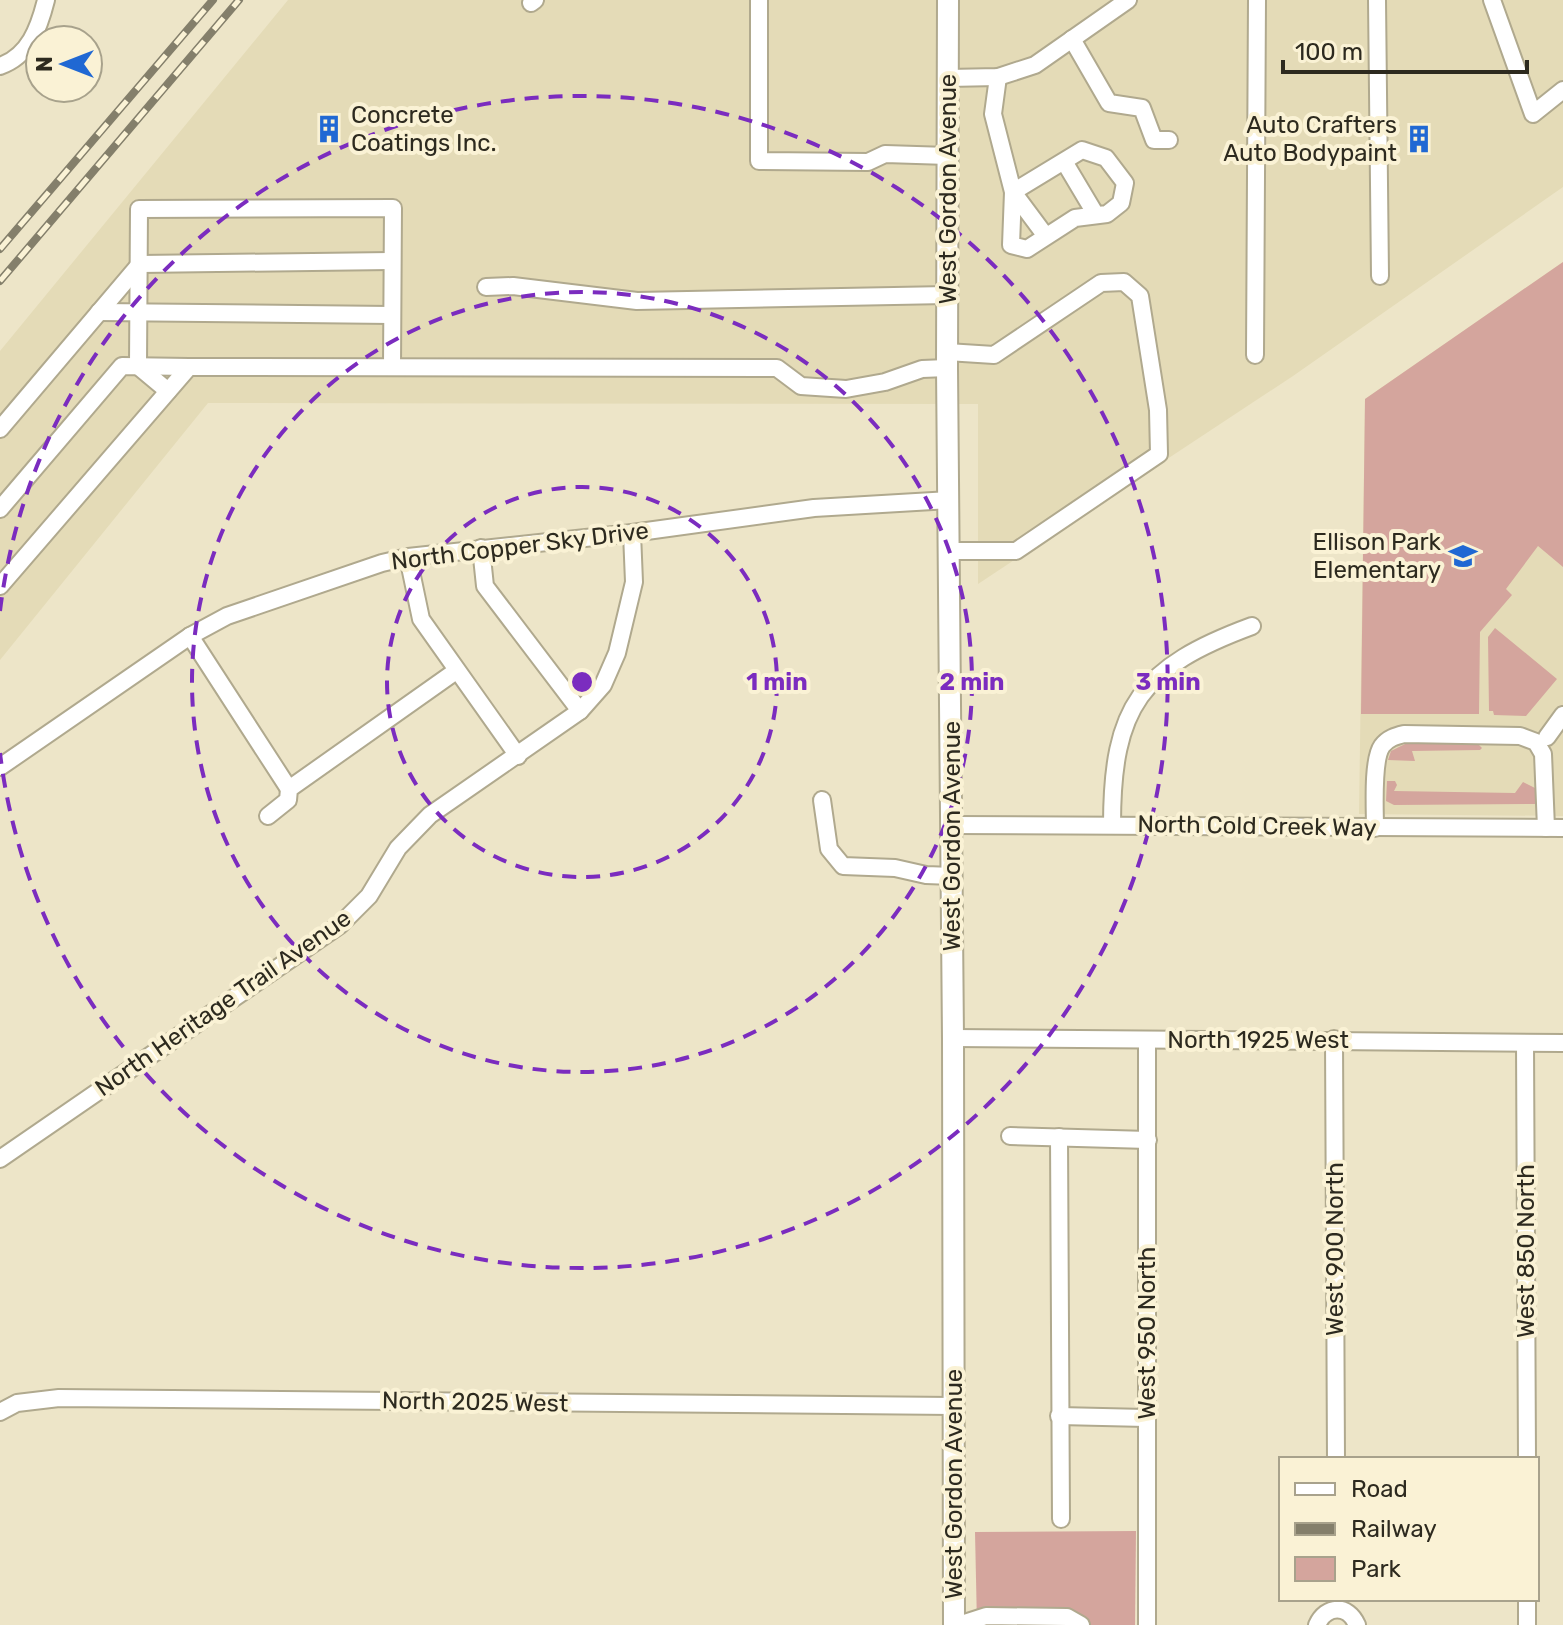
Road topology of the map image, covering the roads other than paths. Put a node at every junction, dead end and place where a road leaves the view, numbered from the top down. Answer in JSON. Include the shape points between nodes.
{"nodes":[{"id":1,"x":46,"y":0,"type":"edge"},
{"id":2,"x":759,"y":0,"type":"edge"},
{"id":3,"x":948,"y":0,"type":"edge"},
{"id":4,"x":1128,"y":0,"type":"edge"},
{"id":5,"x":1257,"y":0,"type":"edge"},
{"id":6,"x":1377,"y":0,"type":"edge"},
{"id":7,"x":1492,"y":0,"type":"edge"},
{"id":8,"x":1072,"y":39,"type":"junction"},
{"id":9,"x":0,"y":66,"type":"edge"},
{"id":10,"x":998,"y":77,"type":"junction"},
{"id":11,"x":948,"y":78,"type":"junction"},
{"id":12,"x":1563,"y":90,"type":"edge"},
{"id":13,"x":1169,"y":140,"type":"dead end"},
{"id":14,"x":948,"y":156,"type":"junction"},
{"id":15,"x":1065,"y":163,"type":"junction"},
{"id":16,"x":1013,"y":192,"type":"junction"},
{"id":17,"x":1096,"y":215,"type":"junction"},
{"id":18,"x":1045,"y":235,"type":"junction"},
{"id":19,"x":391,"y":261,"type":"junction"},
{"id":20,"x":140,"y":264,"type":"junction"},
{"id":21,"x":1380,"y":276,"type":"dead end"},
{"id":22,"x":486,"y":287,"type":"dead end"},
{"id":23,"x":947,"y":295,"type":"junction"},
{"id":24,"x":99,"y":312,"type":"junction"},
{"id":25,"x":139,"y":314,"type":"junction"},
{"id":26,"x":391,"y":315,"type":"junction"},
{"id":27,"x":1255,"y":355,"type":"dead end"},
{"id":28,"x":947,"y":360,"type":"junction"},
{"id":29,"x":138,"y":366,"type":"junction"},
{"id":30,"x":189,"y":367,"type":"junction"},
{"id":31,"x":392,"y":367,"type":"junction"},
{"id":32,"x":168,"y":391,"type":"junction"},
{"id":33,"x":0,"y":429,"type":"edge"},
{"id":34,"x":950,"y":500,"type":"junction"},
{"id":35,"x":0,"y":509,"type":"edge"},
{"id":36,"x":632,"y":533,"type":"junction"},
{"id":37,"x":481,"y":548,"type":"junction"},
{"id":38,"x":950,"y":551,"type":"junction"},
{"id":39,"x":408,"y":557,"type":"junction"},
{"id":40,"x":0,"y":586,"type":"edge"},
{"id":41,"x":1252,"y":626,"type":"dead end"},
{"id":42,"x":190,"y":636,"type":"junction"},
{"id":43,"x":456,"y":671,"type":"junction"},
{"id":44,"x":580,"y":711,"type":"junction"},
{"id":45,"x":1563,"y":715,"type":"edge"},
{"id":46,"x":1547,"y":737,"type":"dead end"},
{"id":47,"x":518,"y":756,"type":"junction"},
{"id":48,"x":0,"y":767,"type":"edge"},
{"id":49,"x":289,"y":789,"type":"junction"},
{"id":50,"x":822,"y":800,"type":"dead end"},
{"id":51,"x":268,"y":816,"type":"dead end"},
{"id":52,"x":951,"y":825,"type":"junction"},
{"id":53,"x":1112,"y":825,"type":"junction"},
{"id":54,"x":1375,"y":828,"type":"junction"},
{"id":55,"x":1555,"y":828,"type":"edge"},
{"id":56,"x":952,"y":876,"type":"junction"},
{"id":57,"x":953,"y":1038,"type":"junction"},
{"id":58,"x":1334,"y":1039,"type":"junction"},
{"id":59,"x":1147,"y":1040,"type":"junction"},
{"id":60,"x":1525,"y":1043,"type":"junction"},
{"id":61,"x":1563,"y":1043,"type":"edge"},
{"id":62,"x":1010,"y":1136,"type":"dead end"},
{"id":63,"x":1059,"y":1137,"type":"junction"},
{"id":64,"x":1148,"y":1140,"type":"junction"},
{"id":65,"x":0,"y":1159,"type":"edge"},
{"id":66,"x":954,"y":1406,"type":"junction"},
{"id":67,"x":0,"y":1412,"type":"edge"},
{"id":68,"x":1059,"y":1416,"type":"junction"},
{"id":69,"x":1146,"y":1418,"type":"junction"},
{"id":70,"x":1336,"y":1457,"type":"edge"},
{"id":71,"x":1527,"y":1457,"type":"edge"},
{"id":72,"x":1061,"y":1519,"type":"dead end"},
{"id":73,"x":1527,"y":1601,"type":"edge"},
{"id":74,"x":1337,"y":1604,"type":"edge"},
{"id":75,"x":956,"y":1625,"type":"edge"},
{"id":76,"x":1081,"y":1625,"type":"edge"},
{"id":77,"x":1147,"y":1625,"type":"edge"},
{"id":78,"x":1317,"y":1625,"type":"edge"},
{"id":79,"x":1357,"y":1625,"type":"edge"},
{"id":80,"x":1527,"y":1625,"type":"edge"}],
"edges":[{"from":1,"to":9,"type":"street","via":[[28,47]]},
{"from":2,"to":14,"type":"street","via":[[759,161]]},
{"from":3,"to":11,"type":"main road","name":"West Gordon Avenue"},
{"from":4,"to":8,"type":"street"},
{"from":5,"to":27,"type":"street"},
{"from":6,"to":21,"type":"street"},
{"from":7,"to":12,"type":"street","via":[[1533,114]]},
{"from":8,"to":10,"type":"street","via":[[1035,65]]},
{"from":8,"to":13,"type":"street","via":[[1109,103],[1142,108],[1154,140]]},
{"from":10,"to":11,"type":"street"},
{"from":10,"to":16,"type":"street","via":[[993,114]]},
{"from":11,"to":14,"type":"main road","name":"West Gordon Avenue"},
{"from":14,"to":23,"type":"main road","name":"West Gordon Avenue"},
{"from":15,"to":16,"type":"street"},
{"from":15,"to":17,"type":"street"},
{"from":15,"to":17,"type":"street","via":[[1082,150],[1106,158],[1125,183],[1121,203]]},
{"from":16,"to":18,"type":"street"},
{"from":16,"to":18,"type":"street","via":[[1011,245],[1027,249]]},
{"from":17,"to":18,"type":"street","via":[[1075,218]]},
{"from":19,"to":20,"type":"street"},
{"from":19,"to":20,"type":"street","via":[[393,208],[139,209]]},
{"from":19,"to":26,"type":"street"},
{"from":20,"to":24,"type":"street"},
{"from":20,"to":25,"type":"street"},
{"from":22,"to":23,"type":"street","via":[[637,301]]},
{"from":23,"to":28,"type":"main road","name":"West Gordon Avenue"},
{"from":24,"to":25,"type":"street"},
{"from":24,"to":33,"type":"street"},
{"from":25,"to":26,"type":"street"},
{"from":25,"to":29,"type":"street"},
{"from":26,"to":31,"type":"street"},
{"from":28,"to":31,"type":"street","via":[[885,382],[846,389],[801,386],[777,368]]},
{"from":28,"to":34,"type":"main road","name":"West Gordon Avenue"},
{"from":28,"to":38,"type":"street","via":[[994,355],[1101,283],[1124,282],[1140,296],[1158,410],[1159,454],[1016,551]]},
{"from":29,"to":30,"type":"street"},
{"from":29,"to":32,"type":"street"},
{"from":29,"to":35,"type":"street","via":[[122,366]]},
{"from":30,"to":31,"type":"street"},
{"from":30,"to":32,"type":"street"},
{"from":32,"to":40,"type":"street"},
{"from":34,"to":36,"type":"street","name":"North Copper Sky Drive","via":[[814,508]]},
{"from":34,"to":38,"type":"main road","name":"West Gordon Avenue"},
{"from":36,"to":37,"type":"street","name":"North Copper Sky Drive"},
{"from":36,"to":44,"type":"street","name":"North Heritage Trail Avenue","via":[[634,582],[617,653],[603,685]]},
{"from":37,"to":39,"type":"street","name":"North Copper Sky Drive"},
{"from":37,"to":44,"type":"street","via":[[485,586]]},
{"from":38,"to":52,"type":"main road","name":"West Gordon Avenue"},
{"from":39,"to":42,"type":"street","name":"North Copper Sky Drive","via":[[227,616]]},
{"from":39,"to":43,"type":"street","via":[[421,619]]},
{"from":41,"to":53,"type":"street","via":[[1209,642],[1161,671],[1129,713],[1113,768]]},
{"from":42,"to":48,"type":"street","name":"North Copper Sky Drive"},
{"from":42,"to":49,"type":"street"},
{"from":43,"to":47,"type":"street"},
{"from":43,"to":49,"type":"street"},
{"from":44,"to":47,"type":"street","name":"North Heritage Trail Avenue"},
{"from":45,"to":46,"type":"street"},
{"from":47,"to":65,"type":"street","name":"North Heritage Trail Avenue","via":[[430,815],[398,848],[369,896],[340,925]]},
{"from":49,"to":51,"type":"street","via":[[288,800]]},
{"from":50,"to":56,"type":"street","via":[[829,849],[843,866]]},
{"from":52,"to":53,"type":"street","name":"North Cold Creek Way"},
{"from":52,"to":56,"type":"main road","name":"West Gordon Avenue"},
{"from":53,"to":54,"type":"street","name":"North Cold Creek Way"},
{"from":54,"to":55,"type":"street","name":"North Cold Creek Way"},
{"from":54,"to":55,"type":"street","via":[[1377,756],[1383,745],[1404,734],[1486,734],[1536,742],[1543,754]]},
{"from":56,"to":57,"type":"main road","name":"West Gordon Avenue"},
{"from":57,"to":59,"type":"street","name":"North 1925 West"},
{"from":57,"to":66,"type":"main road","name":"West Gordon Avenue"},
{"from":58,"to":59,"type":"street","name":"North 1925 West"},
{"from":58,"to":60,"type":"street","name":"North 1925 West"},
{"from":58,"to":70,"type":"street","name":"West 900 North"},
{"from":59,"to":64,"type":"street","name":"West 950 North"},
{"from":60,"to":61,"type":"street","name":"North 1925 West"},
{"from":60,"to":71,"type":"street","name":"West 850 North"},
{"from":62,"to":63,"type":"street"},
{"from":63,"to":64,"type":"street"},
{"from":63,"to":68,"type":"street"},
{"from":64,"to":69,"type":"street","name":"West 950 North"},
{"from":66,"to":67,"type":"street","name":"North 2025 West","via":[[59,1398],[17,1403]]},
{"from":66,"to":75,"type":"main road","name":"West Gordon Avenue"},
{"from":68,"to":69,"type":"street"},
{"from":68,"to":72,"type":"street"},
{"from":69,"to":77,"type":"street","name":"West 950 North"},
{"from":73,"to":80,"type":"street"},
{"from":74,"to":78,"type":"street"},
{"from":74,"to":79,"type":"street"},
{"from":75,"to":76,"type":"street","via":[[986,1616],[1067,1617]]}]}
